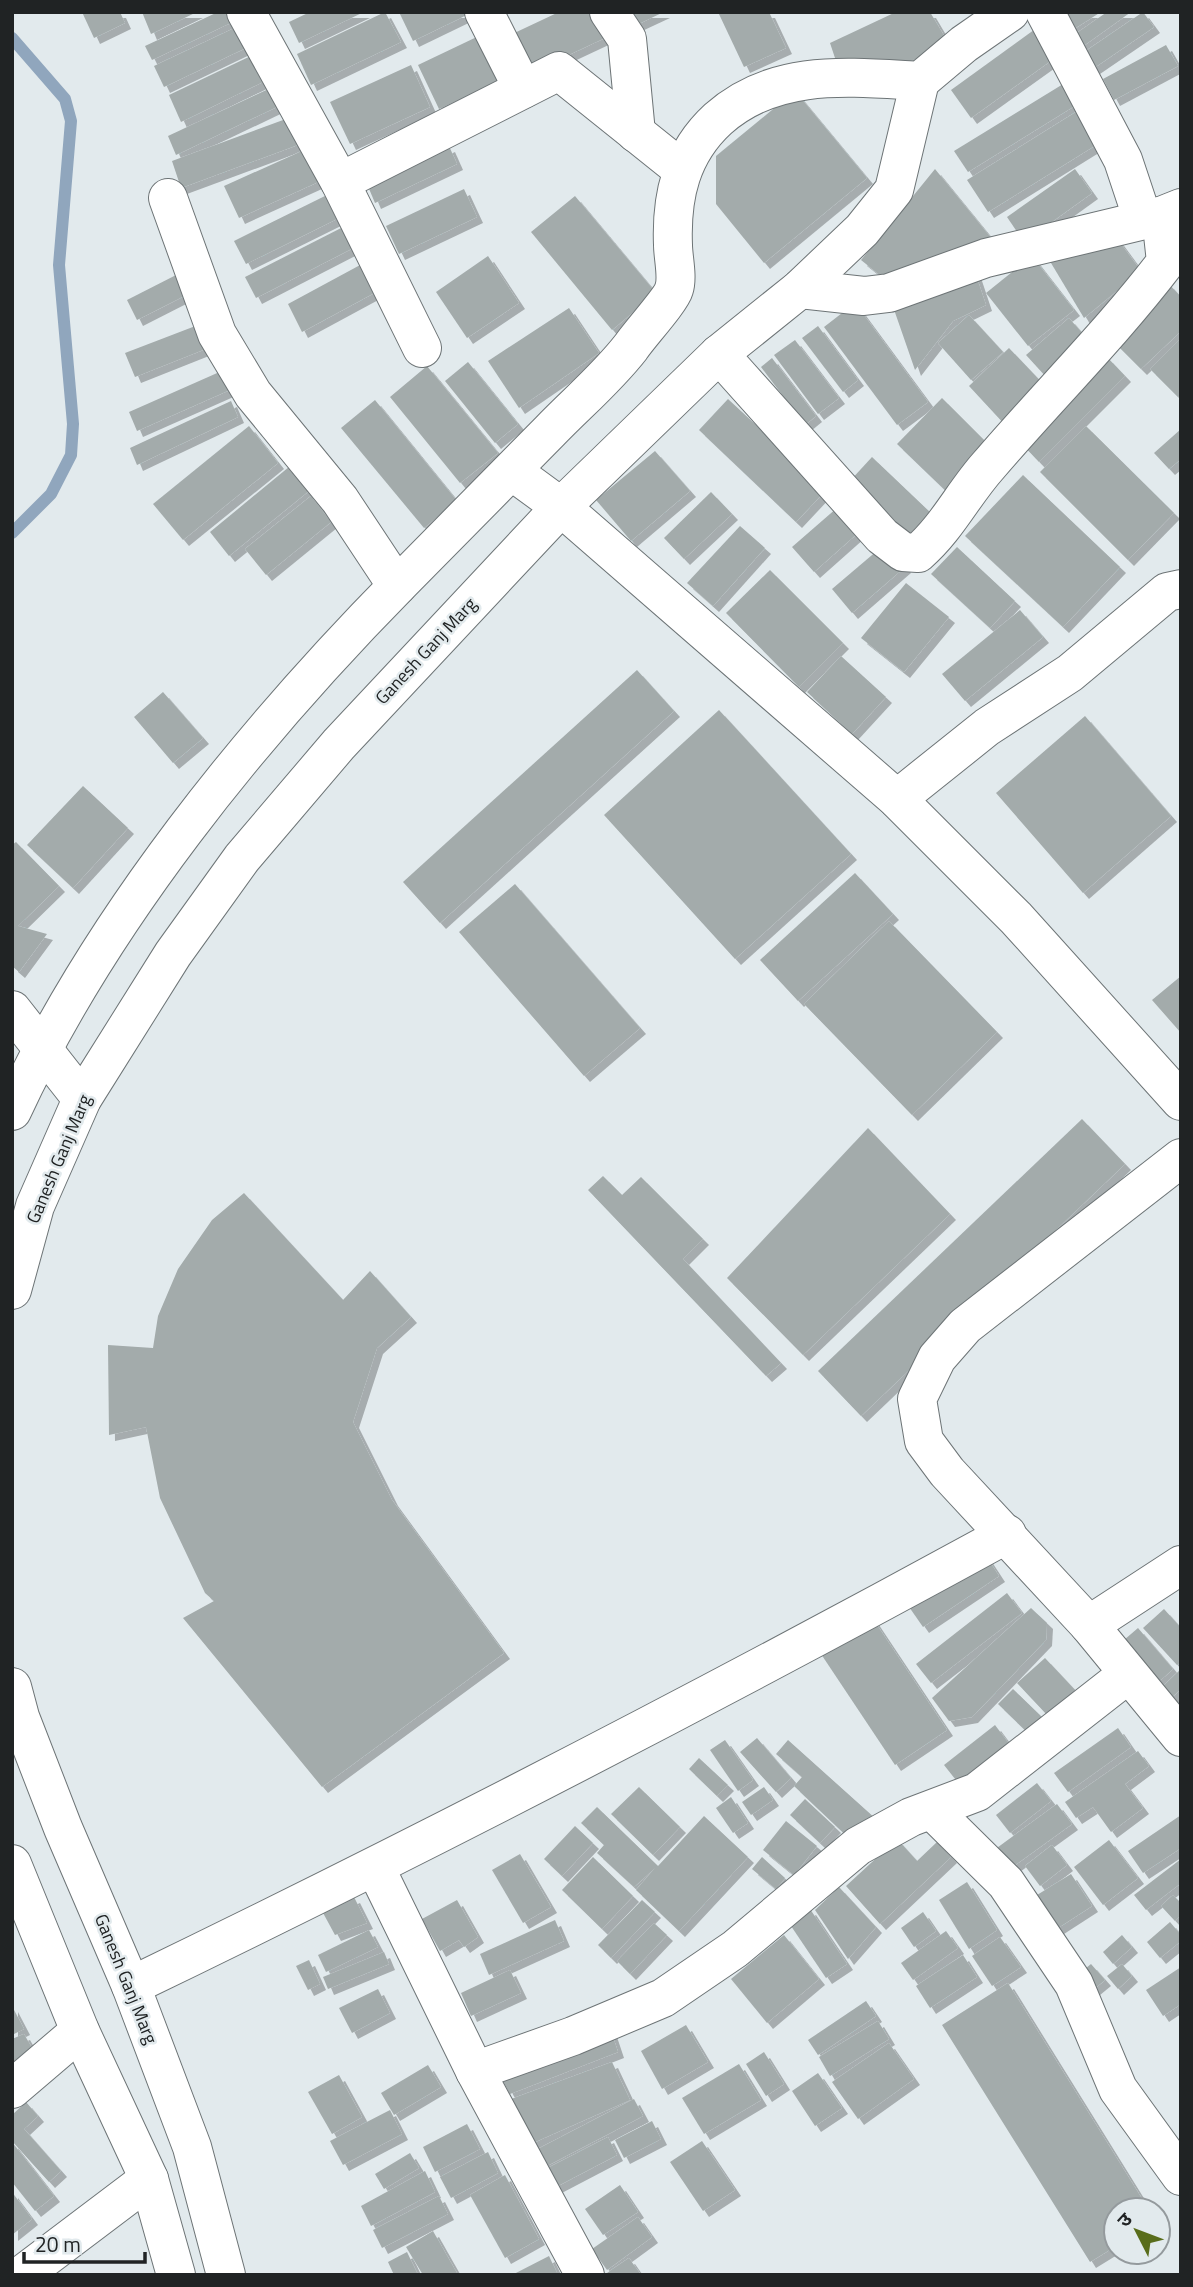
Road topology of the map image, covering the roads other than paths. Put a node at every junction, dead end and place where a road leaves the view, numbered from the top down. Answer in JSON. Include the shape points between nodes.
{"nodes":[{"id":1,"x":246,"y":12,"type":"edge"},
{"id":2,"x":484,"y":12,"type":"edge"},
{"id":3,"x":609,"y":12,"type":"edge"},
{"id":4,"x":1045,"y":12,"type":"edge"},
{"id":5,"x":1000,"y":15,"type":"edge"},
{"id":6,"x":920,"y":81,"type":"junction"},
{"id":7,"x":523,"y":89,"type":"junction"},
{"id":8,"x":636,"y":133,"type":"junction"},
{"id":9,"x":680,"y":168,"type":"junction"},
{"id":10,"x":340,"y":182,"type":"junction"},
{"id":11,"x":168,"y":198,"type":"dead end"},
{"id":12,"x":1161,"y":215,"type":"edge"},
{"id":13,"x":800,"y":289,"type":"junction"},
{"id":14,"x":422,"y":348,"type":"dead end"},
{"id":15,"x":719,"y":354,"type":"junction"},
{"id":16,"x":512,"y":471,"type":"junction"},
{"id":17,"x":561,"y":507,"type":"junction"},
{"id":18,"x":397,"y":586,"type":"junction"},
{"id":19,"x":1181,"y":589,"type":"edge"},
{"id":20,"x":897,"y":799,"type":"junction"},
{"id":21,"x":12,"y":1010,"type":"edge"},
{"id":22,"x":42,"y":1048,"type":"junction"},
{"id":23,"x":82,"y":1099,"type":"junction"},
{"id":24,"x":1181,"y":1101,"type":"edge"},
{"id":25,"x":12,"y":1111,"type":"edge"},
{"id":26,"x":1181,"y":1158,"type":"edge"},
{"id":27,"x":12,"y":1290,"type":"edge"},
{"id":28,"x":1007,"y":1534,"type":"junction"},
{"id":29,"x":1181,"y":1565,"type":"edge"},
{"id":30,"x":1089,"y":1625,"type":"junction"},
{"id":31,"x":1128,"y":1674,"type":"junction"},
{"id":32,"x":12,"y":1687,"type":"edge"},
{"id":33,"x":1181,"y":1737,"type":"edge"},
{"id":34,"x":933,"y":1811,"type":"junction"},
{"id":35,"x":12,"y":1864,"type":"edge"},
{"id":36,"x":376,"y":1868,"type":"junction"},
{"id":37,"x":131,"y":1986,"type":"junction"},
{"id":38,"x":80,"y":2031,"type":"junction"},
{"id":39,"x":475,"y":2071,"type":"junction"},
{"id":40,"x":12,"y":2089,"type":"edge"},
{"id":41,"x":1181,"y":2176,"type":"edge"},
{"id":42,"x":149,"y":2179,"type":"junction"},
{"id":43,"x":23,"y":2275,"type":"edge"},
{"id":44,"x":176,"y":2275,"type":"edge"},
{"id":45,"x":226,"y":2275,"type":"edge"},
{"id":46,"x":585,"y":2275,"type":"edge"}],
"edges":[{"from":1,"to":10,"type":"street"},
{"from":2,"to":7,"type":"street"},
{"from":3,"to":8,"type":"street","via":[[627,39]]},
{"from":4,"to":12,"type":"street","via":[[1123,160]]},
{"from":5,"to":6,"type":"street"},
{"from":6,"to":9,"type":"street","via":[[838,76],[795,81],[755,93],[717,120]]},
{"from":6,"to":13,"type":"street","name":"Ganesh Ganj Marg","via":[[894,190],[862,230]]},
{"from":7,"to":8,"type":"street","via":[[559,71]]},
{"from":7,"to":10,"type":"street"},
{"from":8,"to":9,"type":"street"},
{"from":9,"to":16,"type":"street","via":[[672,223],[674,289],[614,369]]},
{"from":10,"to":14,"type":"street"},
{"from":11,"to":18,"type":"street","via":[[223,344],[253,394],[340,500]]},
{"from":12,"to":13,"type":"street","via":[[986,258],[889,293],[864,296]]},
{"from":12,"to":15,"type":"street","via":[[1167,262],[1100,344],[979,475],[936,538],[918,553],[904,552],[882,536]]},
{"from":13,"to":15,"type":"street","name":"Ganesh Ganj Marg"},
{"from":15,"to":17,"type":"street","name":"Ganesh Ganj Marg"},
{"from":16,"to":17,"type":"street"},
{"from":16,"to":18,"type":"street"},
{"from":17,"to":20,"type":"street"},
{"from":17,"to":23,"type":"street","name":"Ganesh Ganj Marg","via":[[339,744],[242,858],[173,954]]},
{"from":18,"to":22,"type":"street","via":[[201,808],[142,890]]},
{"from":19,"to":20,"type":"street","via":[[1167,592],[1070,673],[987,727]]},
{"from":20,"to":24,"type":"street","via":[[1016,918]]},
{"from":21,"to":22,"type":"street"},
{"from":22,"to":23,"type":"street"},
{"from":22,"to":25,"type":"street"},
{"from":23,"to":27,"type":"street","name":"Ganesh Ganj Marg","via":[[35,1206]]},
{"from":26,"to":28,"type":"street","via":[[965,1326],[932,1368],[918,1399],[924,1441]]},
{"from":28,"to":30,"type":"street"},
{"from":28,"to":36,"type":"street","via":[[733,1684]]},
{"from":29,"to":30,"type":"street"},
{"from":30,"to":31,"type":"street"},
{"from":31,"to":33,"type":"street"},
{"from":31,"to":34,"type":"street","via":[[976,1792]]},
{"from":32,"to":37,"type":"street","name":"Ganesh Ganj Marg","via":[[58,1816]]},
{"from":34,"to":39,"type":"street","via":[[911,1817],[858,1846],[735,1949],[663,1998]]},
{"from":34,"to":41,"type":"street","via":[[1006,1883],[1073,1984],[1118,2089]]},
{"from":35,"to":38,"type":"street"},
{"from":36,"to":37,"type":"street"},
{"from":36,"to":39,"type":"street"},
{"from":37,"to":45,"type":"street","name":"Ganesh Ganj Marg","via":[[192,2147]]},
{"from":38,"to":40,"type":"street"},
{"from":38,"to":42,"type":"street"},
{"from":39,"to":46,"type":"street"},
{"from":42,"to":43,"type":"street"},
{"from":42,"to":44,"type":"street"}]}
